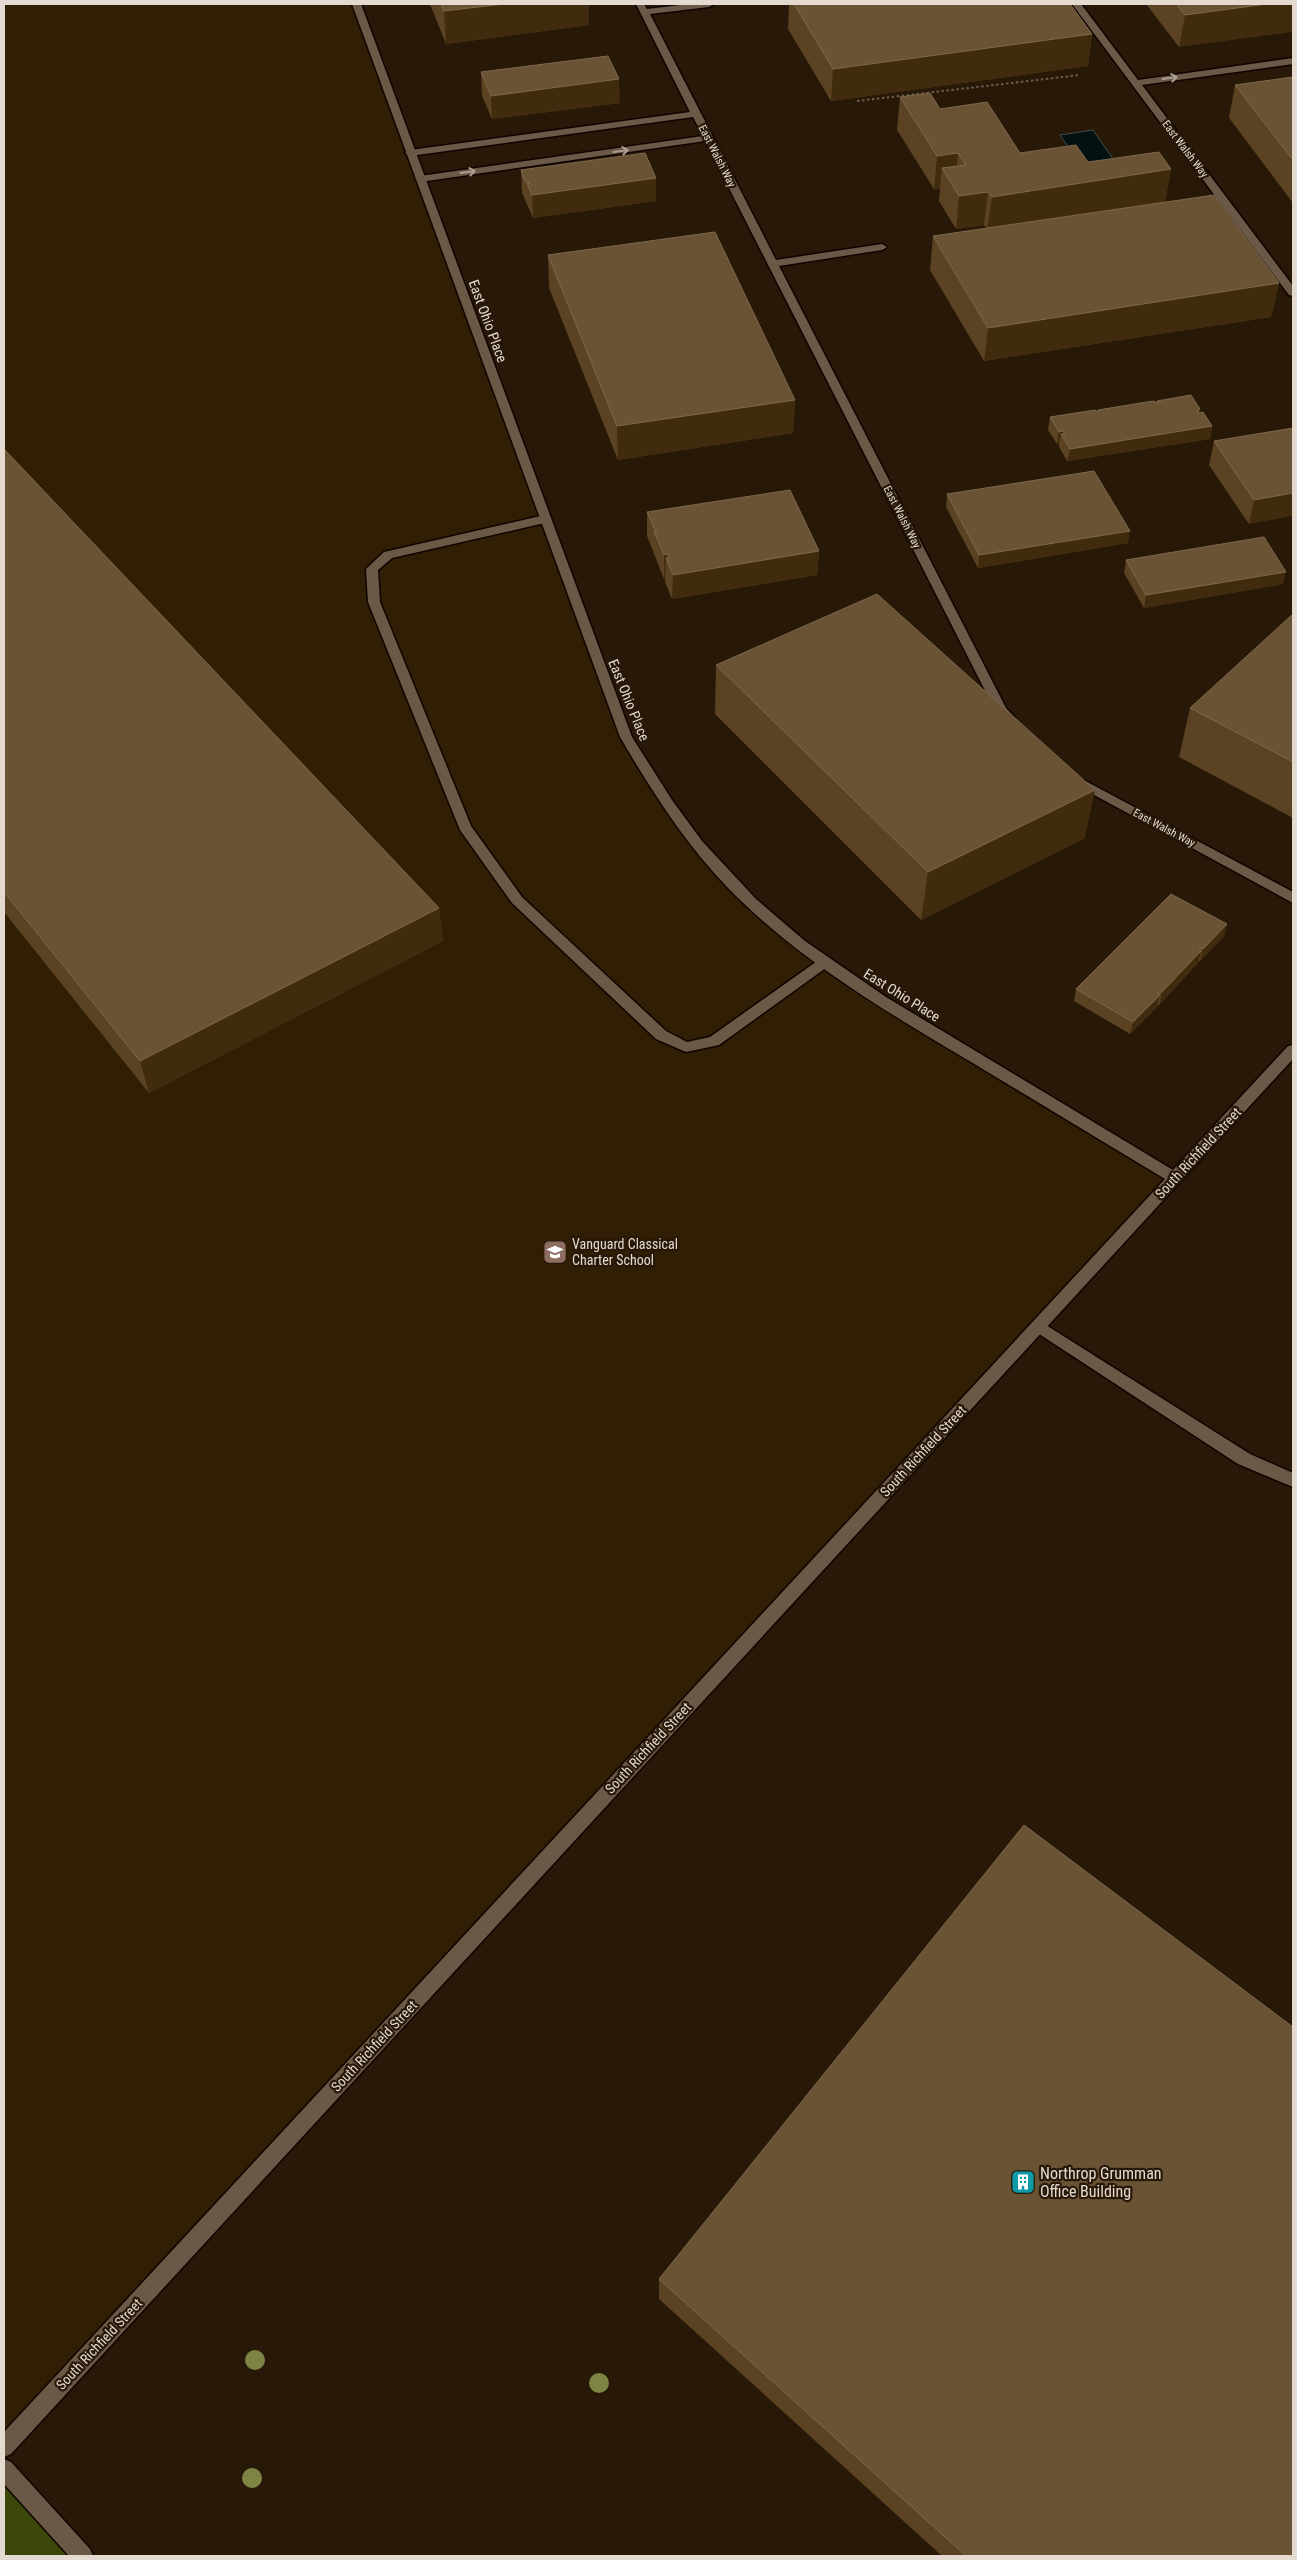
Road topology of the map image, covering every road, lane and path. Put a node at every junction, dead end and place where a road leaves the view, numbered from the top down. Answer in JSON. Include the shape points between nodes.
{"nodes":[{"id":1,"x":356,"y":4,"type":"edge"},
{"id":2,"x":709,"y":4,"type":"edge"},
{"id":3,"x":1076,"y":4,"type":"edge"},
{"id":4,"x":642,"y":8,"type":"edge"},
{"id":5,"x":1293,"y":61,"type":"edge"},
{"id":6,"x":1080,"y":75,"type":"edge"},
{"id":7,"x":1135,"y":83,"type":"junction"},
{"id":8,"x":857,"y":101,"type":"edge"},
{"id":9,"x":696,"y":114,"type":"junction"},
{"id":10,"x":708,"y":138,"type":"junction"},
{"id":11,"x":567,"y":145,"type":"junction"},
{"id":12,"x":410,"y":153,"type":"junction"},
{"id":13,"x":420,"y":179,"type":"junction"},
{"id":14,"x":882,"y":247,"type":"dead end"},
{"id":15,"x":772,"y":264,"type":"junction"},
{"id":16,"x":1293,"y":293,"type":"edge"},
{"id":17,"x":545,"y":519,"type":"junction"},
{"id":18,"x":1014,"y":723,"type":"edge"},
{"id":19,"x":1068,"y":776,"type":"edge"},
{"id":20,"x":1293,"y":898,"type":"edge"},
{"id":21,"x":825,"y":962,"type":"junction"},
{"id":22,"x":1293,"y":1050,"type":"edge"},
{"id":23,"x":1175,"y":1178,"type":"junction"},
{"id":24,"x":1038,"y":1326,"type":"junction"},
{"id":25,"x":1293,"y":1480,"type":"edge"},
{"id":26,"x":4,"y":2447,"type":"edge"},
{"id":27,"x":4,"y":2470,"type":"edge"},
{"id":28,"x":83,"y":2556,"type":"edge"}],
"edges":[{"from":1,"to":12,"type":"street","name":"East Ohio Place"},
{"from":2,"to":4,"type":"street","name":"East Walsh Way"},
{"from":3,"to":7,"type":"street","name":"East Walsh Way"},
{"from":4,"to":9,"type":"street","name":"East Walsh Way"},
{"from":7,"to":5,"type":"street","one_way":true},
{"from":6,"to":8,"type":"path"},
{"from":7,"to":16,"type":"street","name":"East Walsh Way"},
{"from":9,"to":10,"type":"street","name":"East Walsh Way"},
{"from":9,"to":11,"type":"street"},
{"from":11,"to":10,"type":"street","one_way":true},
{"from":10,"to":15,"type":"street","name":"East Walsh Way"},
{"from":11,"to":12,"type":"street"},
{"from":13,"to":11,"type":"street","one_way":true},
{"from":12,"to":13,"type":"street","name":"East Ohio Place"},
{"from":13,"to":17,"type":"street","name":"East Ohio Place"},
{"from":14,"to":15,"type":"street"},
{"from":15,"to":18,"type":"street","name":"East Walsh Way","via":[[1001,710]]},
{"from":17,"to":21,"type":"street","name":"East Ohio Place","via":[[626,737],[658,793],[700,848],[751,902]]},
{"from":17,"to":21,"type":"street","via":[[388,555],[372,569],[374,602],[465,827],[517,900],[661,1035],[686,1047],[714,1041]]},
{"from":19,"to":20,"type":"street","name":"East Walsh Way"},
{"from":21,"to":23,"type":"street","name":"East Ohio Place","via":[[883,1002]]},
{"from":22,"to":23,"type":"street","name":"South Richfield Street"},
{"from":23,"to":24,"type":"street","name":"South Richfield Street"},
{"from":24,"to":25,"type":"street","via":[[1244,1459]]},
{"from":24,"to":26,"type":"street","name":"South Richfield Street"},
{"from":27,"to":28,"type":"street"}]}
